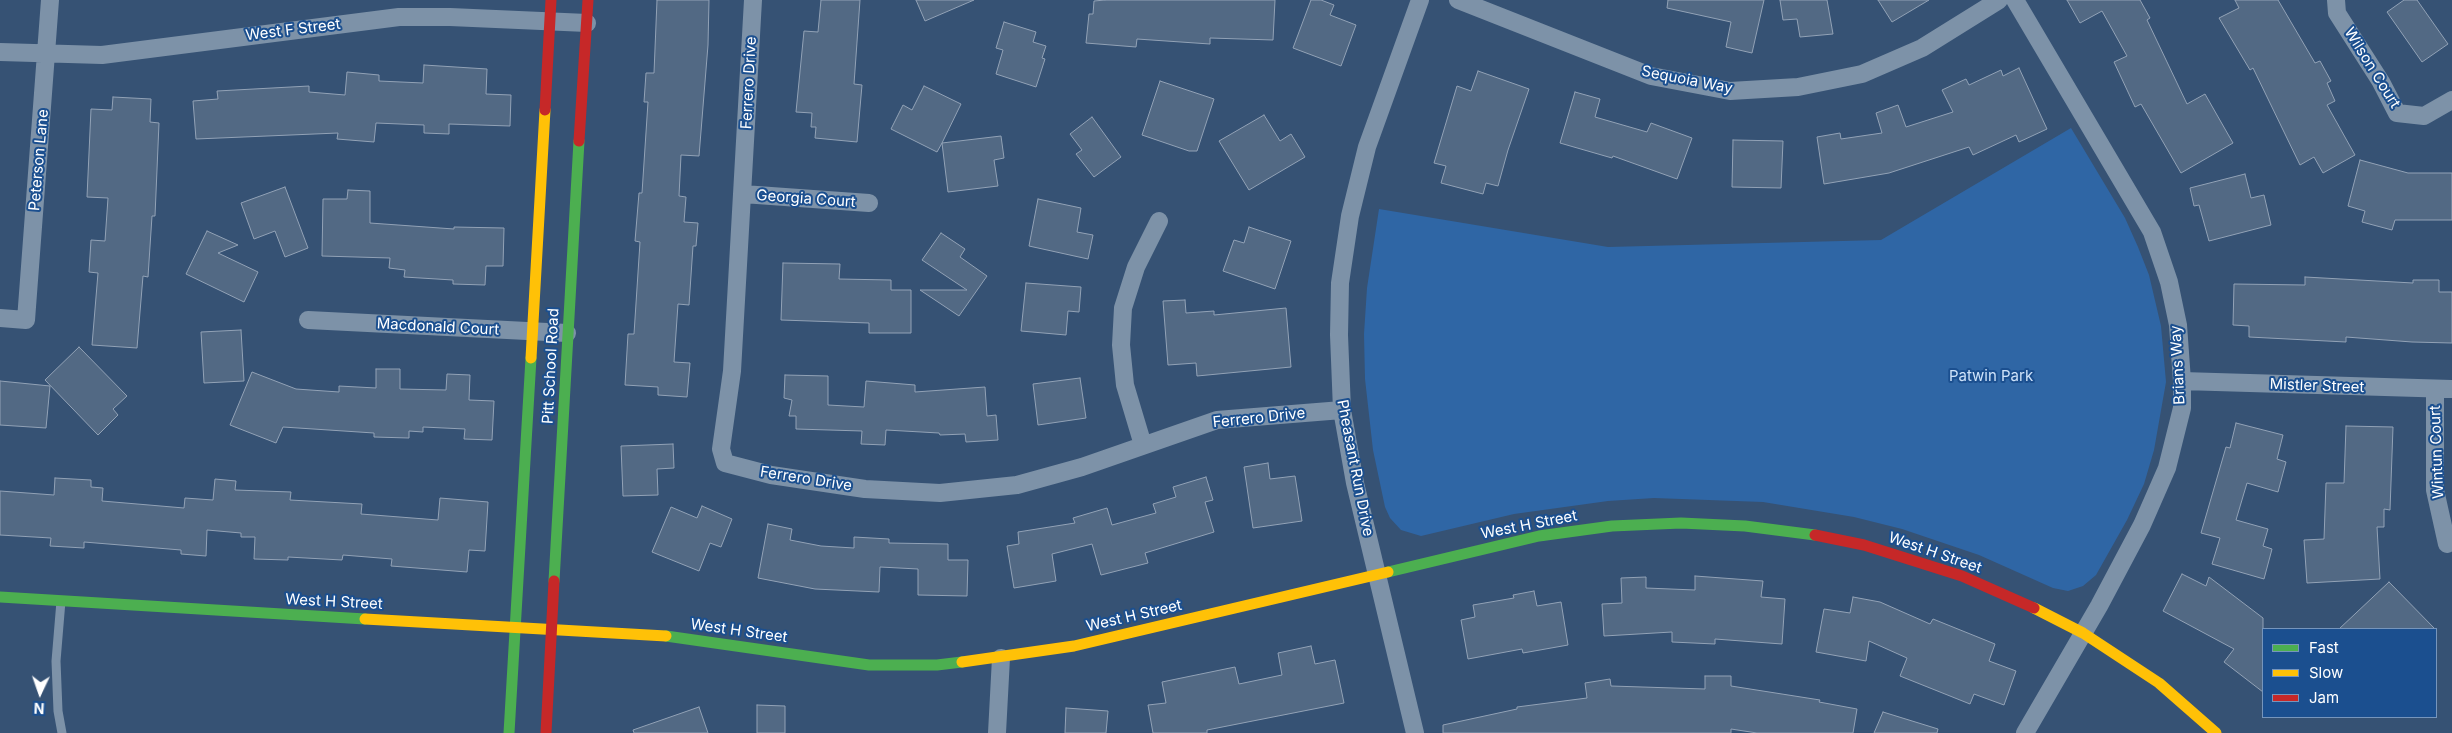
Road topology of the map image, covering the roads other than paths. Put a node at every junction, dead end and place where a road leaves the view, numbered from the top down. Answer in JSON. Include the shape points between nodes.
{"nodes":[{"id":1,"x":50,"y":0,"type":"edge"},
{"id":2,"x":551,"y":0,"type":"edge"},
{"id":3,"x":588,"y":0,"type":"edge"},
{"id":4,"x":753,"y":0,"type":"edge"},
{"id":5,"x":1420,"y":0,"type":"edge"},
{"id":6,"x":1458,"y":0,"type":"edge"},
{"id":7,"x":1999,"y":0,"type":"edge"},
{"id":8,"x":2016,"y":0,"type":"edge"},
{"id":9,"x":2336,"y":0,"type":"edge"},
{"id":10,"x":550,"y":21,"type":"junction"},
{"id":11,"x":587,"y":23,"type":"junction"},
{"id":12,"x":0,"y":52,"type":"edge"},
{"id":13,"x":47,"y":55,"type":"junction"},
{"id":14,"x":2452,"y":100,"type":"edge"},
{"id":15,"x":743,"y":194,"type":"junction"},
{"id":16,"x":869,"y":203,"type":"dead end"},
{"id":17,"x":1159,"y":221,"type":"dead end"},
{"id":18,"x":0,"y":318,"type":"edge"},
{"id":19,"x":308,"y":320,"type":"dead end"},
{"id":20,"x":531,"y":332,"type":"junction"},
{"id":21,"x":567,"y":332,"type":"junction"},
{"id":22,"x":2182,"y":381,"type":"junction"},
{"id":23,"x":2444,"y":389,"type":"edge"},
{"id":24,"x":1342,"y":410,"type":"junction"},
{"id":25,"x":1143,"y":445,"type":"junction"},
{"id":26,"x":2447,"y":544,"type":"dead end"},
{"id":27,"x":1376,"y":575,"type":"junction"},
{"id":28,"x":0,"y":597,"type":"edge"},
{"id":29,"x":61,"y":601,"type":"junction"},
{"id":30,"x":515,"y":627,"type":"junction"},
{"id":31,"x":552,"y":628,"type":"junction"},
{"id":32,"x":2083,"y":633,"type":"junction"},
{"id":33,"x":1001,"y":658,"type":"junction"},
{"id":34,"x":62,"y":733,"type":"edge"},
{"id":35,"x":509,"y":733,"type":"edge"},
{"id":36,"x":546,"y":733,"type":"edge"},
{"id":37,"x":997,"y":733,"type":"edge"},
{"id":38,"x":1415,"y":733,"type":"edge"},
{"id":39,"x":2025,"y":733,"type":"edge"},
{"id":40,"x":2216,"y":733,"type":"edge"}],
"edges":[{"from":1,"to":13,"type":"street","name":"Peterson Lane"},
{"from":2,"to":10,"type":"street","name":"Pitt School Road"},
{"from":3,"to":11,"type":"street","name":"Pitt School Road"},
{"from":4,"to":15,"type":"street","name":"Ferrero Drive"},
{"from":5,"to":24,"type":"street","name":"Pheasant Run Drive","via":[[1367,148],[1350,216],[1340,283]]},
{"from":6,"to":7,"type":"street","name":"Sequoia Way","via":[[1651,76],[1730,91],[1798,87],[1862,74],[1922,48]]},
{"from":8,"to":22,"type":"street","name":"Brians Way","via":[[2152,232],[2169,282],[2178,325]]},
{"from":9,"to":14,"type":"street","name":"Wilson Court","via":[[2337,12],[2397,113],[2424,116]]},
{"from":10,"to":11,"type":"street","name":"West F Street"},
{"from":10,"to":13,"type":"street","name":"West F Street","via":[[399,18],[102,55]]},
{"from":10,"to":20,"type":"street","name":"Pitt School Road"},
{"from":11,"to":21,"type":"street","name":"Pitt School Road"},
{"from":12,"to":13,"type":"street","name":"West F Street"},
{"from":13,"to":18,"type":"street","name":"Peterson Lane","via":[[26,320]]},
{"from":15,"to":16,"type":"street","name":"Georgia Court"},
{"from":15,"to":25,"type":"street","name":"Ferrero Drive","via":[[732,371],[721,449],[725,463],[771,475],[865,489],[940,493],[1018,485]]},
{"from":17,"to":25,"type":"street","via":[[1136,267],[1123,308],[1121,344],[1126,385]]},
{"from":19,"to":20,"type":"street","name":"Macdonald Court"},
{"from":20,"to":21,"type":"street","name":"Macdonald Court"},
{"from":20,"to":30,"type":"street","name":"Pitt School Road"},
{"from":21,"to":31,"type":"street","name":"Pitt School Road"},
{"from":22,"to":23,"type":"street","name":"Mistler Street"},
{"from":22,"to":32,"type":"street","name":"Brians Way","via":[[2182,408],[2167,468],[2142,525]]},
{"from":23,"to":26,"type":"street","name":"Wintun Court","via":[[2435,490]]},
{"from":24,"to":25,"type":"street","name":"Ferrero Drive","via":[[1217,420]]},
{"from":24,"to":27,"type":"street","name":"Pheasant Run Drive"},
{"from":27,"to":32,"type":"street","name":"West H Street","via":[[1539,536],[1612,526],[1681,523],[1745,526],[1806,533],[1864,545],[1925,563],[2024,603]]},
{"from":27,"to":33,"type":"street","name":"West H Street","via":[[1074,646]]},
{"from":27,"to":38,"type":"street","name":"Pheasant Run Drive"},
{"from":28,"to":29,"type":"street","name":"West H Street"},
{"from":29,"to":30,"type":"street","name":"West H Street"},
{"from":29,"to":34,"type":"lane","via":[[56,661]]},
{"from":30,"to":31,"type":"street","name":"West H Street"},
{"from":30,"to":35,"type":"street","name":"Pitt School Road"},
{"from":31,"to":33,"type":"street","name":"West H Street","via":[[648,633],[869,665],[936,664]]},
{"from":31,"to":36,"type":"street","name":"Pitt School Road"},
{"from":32,"to":39,"type":"street","name":"Brians Way"},
{"from":32,"to":40,"type":"street","name":"West H Street","via":[[2159,683]]},
{"from":33,"to":37,"type":"street"}]}
